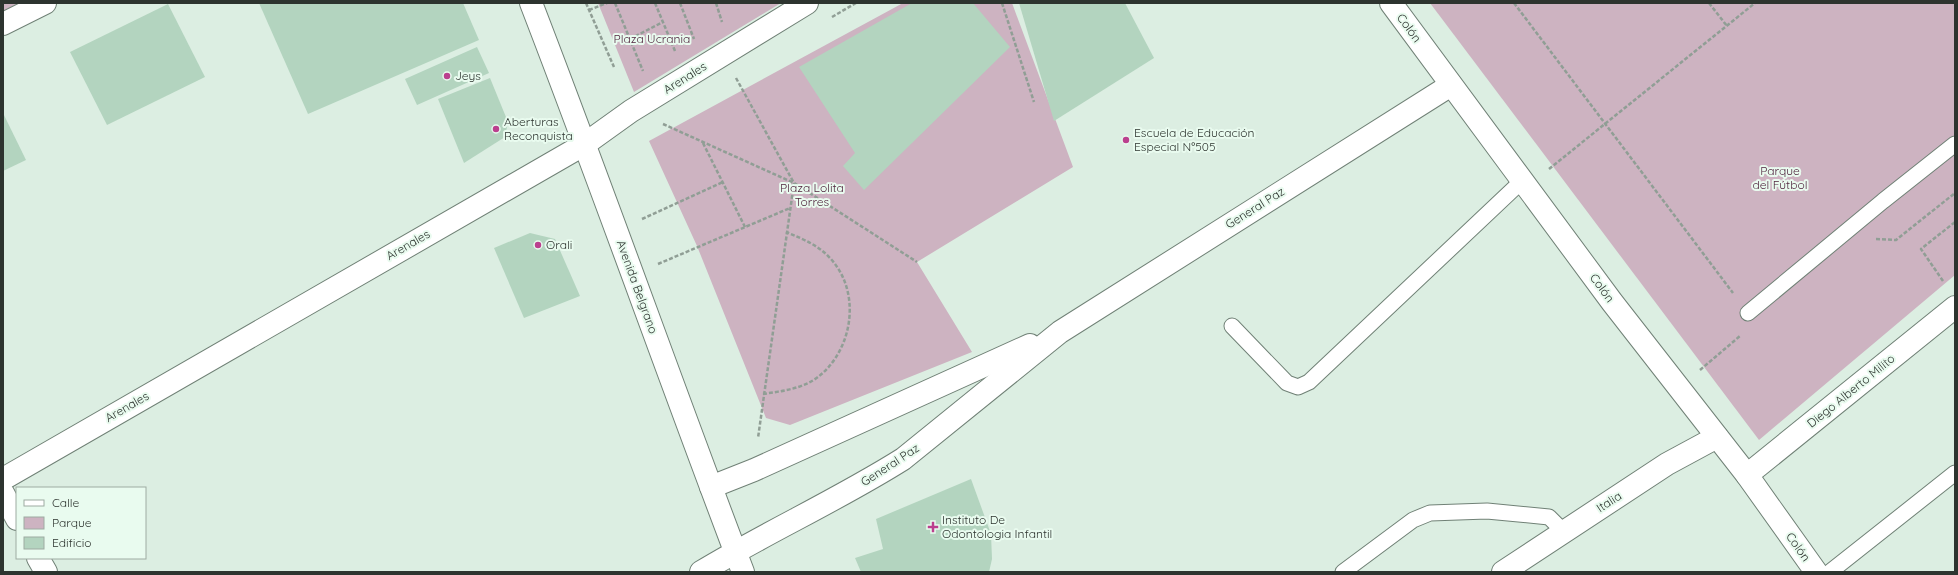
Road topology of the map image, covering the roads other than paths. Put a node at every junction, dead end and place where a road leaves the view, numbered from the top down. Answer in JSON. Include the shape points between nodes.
{"nodes":[{"id":1,"x":46,"y":3,"type":"edge"},
{"id":2,"x":531,"y":3,"type":"edge"},
{"id":3,"x":807,"y":3,"type":"edge"},
{"id":4,"x":1390,"y":3,"type":"edge"},
{"id":5,"x":3,"y":24,"type":"edge"},
{"id":6,"x":1450,"y":84,"type":"junction"},
{"id":7,"x":585,"y":144,"type":"junction"},
{"id":8,"x":1955,"y":144,"type":"edge"},
{"id":9,"x":1523,"y":180,"type":"junction"},
{"id":10,"x":1955,"y":307,"type":"edge"},
{"id":11,"x":1748,"y":313,"type":"road end"},
{"id":12,"x":1232,"y":326,"type":"dead end"},
{"id":13,"x":1060,"y":332,"type":"junction"},
{"id":14,"x":1717,"y":437,"type":"junction"},
{"id":15,"x":1955,"y":473,"type":"edge"},
{"id":16,"x":1747,"y":475,"type":"junction"},
{"id":17,"x":3,"y":479,"type":"edge"},
{"id":18,"x":711,"y":487,"type":"junction"},
{"id":19,"x":3,"y":493,"type":"edge"},
{"id":20,"x":16,"y":516,"type":"edge"},
{"id":21,"x":1564,"y":532,"type":"junction"},
{"id":22,"x":735,"y":552,"type":"junction"},
{"id":23,"x":39,"y":559,"type":"edge"},
{"id":24,"x":46,"y":572,"type":"edge"},
{"id":25,"x":701,"y":572,"type":"edge"},
{"id":26,"x":743,"y":572,"type":"edge"},
{"id":27,"x":1343,"y":572,"type":"edge"},
{"id":28,"x":1503,"y":572,"type":"edge"},
{"id":29,"x":1816,"y":572,"type":"edge"},
{"id":30,"x":1830,"y":572,"type":"edge"}],
"edges":[{"from":1,"to":5,"type":"street"},
{"from":2,"to":7,"type":"street","name":"Avenida Belgrano"},
{"from":3,"to":7,"type":"street","name":"Arenales","via":[[631,111]]},
{"from":4,"to":6,"type":"street","name":"Colón"},
{"from":6,"to":9,"type":"street","name":"Colón"},
{"from":6,"to":13,"type":"street","name":"General Paz"},
{"from":7,"to":17,"type":"street","name":"Arenales"},
{"from":7,"to":18,"type":"street","name":"Avenida Belgrano"},
{"from":8,"to":11,"type":"lane"},
{"from":9,"to":12,"type":"lane","via":[[1309,382],[1298,388],[1287,383]]},
{"from":9,"to":14,"type":"street","name":"Colón","via":[[1612,302]]},
{"from":10,"to":16,"type":"street","name":"Diego Alberto Milito"},
{"from":13,"to":18,"type":"street","name":"General Paz"},
{"from":13,"to":22,"type":"street","name":"General Paz","via":[[903,459]]},
{"from":14,"to":16,"type":"street","name":"Colón"},
{"from":14,"to":21,"type":"street","name":"Italia","via":[[1667,464]]},
{"from":15,"to":30,"type":"lane"},
{"from":16,"to":29,"type":"street","name":"Colón"},
{"from":18,"to":22,"type":"street","name":"Avenida Belgrano"},
{"from":19,"to":20,"type":"street"},
{"from":21,"to":27,"type":"lane","via":[[1549,517],[1487,511],[1430,513],[1413,520]]},
{"from":21,"to":28,"type":"street","name":"Italia"},
{"from":22,"to":25,"type":"street","name":"General Paz"},
{"from":22,"to":26,"type":"street","name":"Avenida Belgrano"},
{"from":23,"to":24,"type":"street"}]}
